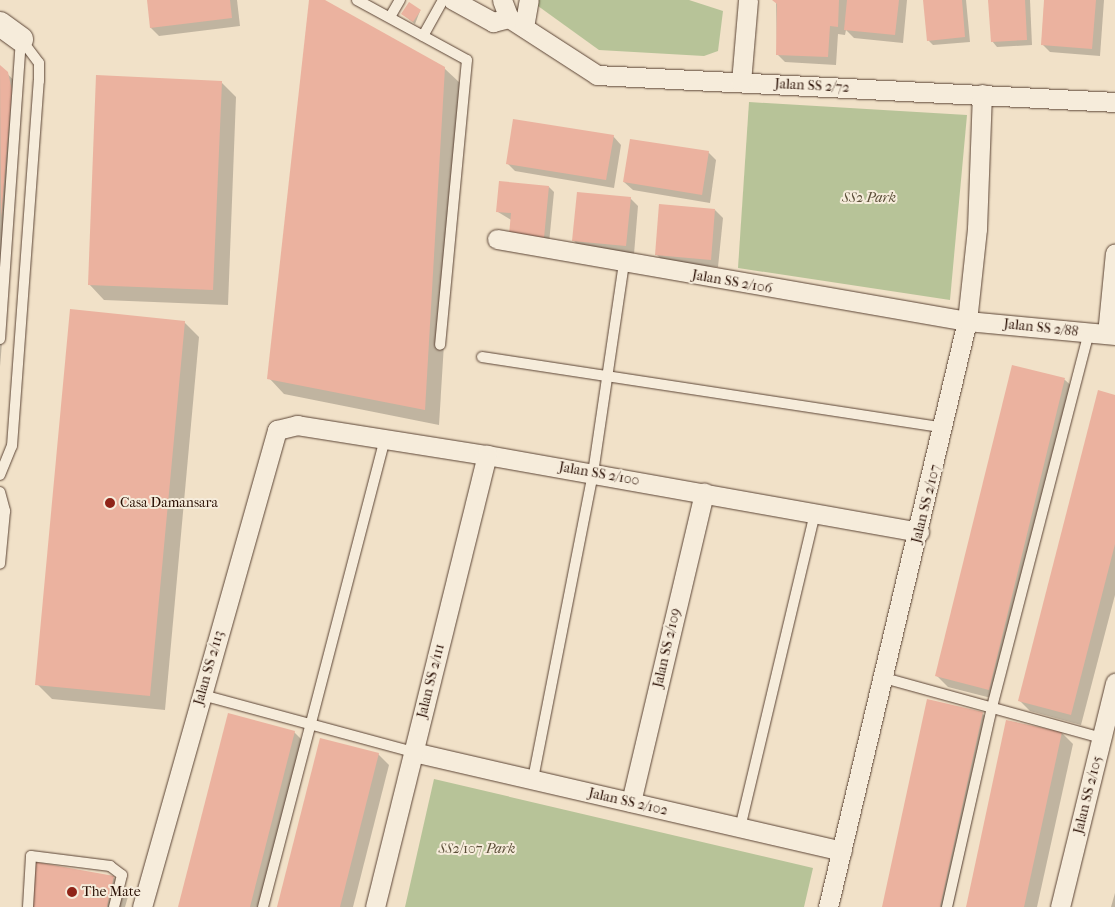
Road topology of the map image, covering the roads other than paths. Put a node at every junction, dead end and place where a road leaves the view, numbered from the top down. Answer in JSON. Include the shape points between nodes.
{"nodes":[{"id":1,"x":357,"y":0,"type":"edge"},
{"id":2,"x":400,"y":0,"type":"edge"},
{"id":3,"x":444,"y":0,"type":"edge"},
{"id":4,"x":453,"y":0,"type":"edge"},
{"id":5,"x":502,"y":0,"type":"edge"},
{"id":6,"x":529,"y":0,"type":"edge"},
{"id":7,"x":748,"y":0,"type":"edge"},
{"id":8,"x":390,"y":17,"type":"junction"},
{"id":9,"x":516,"y":23,"type":"junction"},
{"id":10,"x":0,"y":24,"type":"edge"},
{"id":11,"x":423,"y":36,"type":"junction"},
{"id":12,"x":21,"y":39,"type":"junction"},
{"id":13,"x":740,"y":82,"type":"junction"},
{"id":14,"x":982,"y":94,"type":"junction"},
{"id":15,"x":1115,"y":102,"type":"edge"},
{"id":16,"x":497,"y":239,"type":"dead end"},
{"id":17,"x":1115,"y":253,"type":"edge"},
{"id":18,"x":624,"y":262,"type":"junction"},
{"id":19,"x":967,"y":321,"type":"junction"},
{"id":20,"x":1104,"y":334,"type":"edge"},
{"id":21,"x":0,"y":339,"type":"edge"},
{"id":22,"x":440,"y":345,"type":"dead end"},
{"id":23,"x":482,"y":357,"type":"dead end"},
{"id":24,"x":607,"y":376,"type":"junction"},
{"id":25,"x":945,"y":428,"type":"junction"},
{"id":26,"x":277,"y":430,"type":"joint"},
{"id":27,"x":385,"y":439,"type":"junction"},
{"id":28,"x":487,"y":455,"type":"junction"},
{"id":29,"x":593,"y":473,"type":"junction"},
{"id":30,"x":0,"y":475,"type":"edge"},
{"id":31,"x":0,"y":492,"type":"edge"},
{"id":32,"x":704,"y":493,"type":"junction"},
{"id":33,"x":815,"y":513,"type":"junction"},
{"id":34,"x":919,"y":532,"type":"junction"},
{"id":35,"x":0,"y":564,"type":"edge"},
{"id":36,"x":884,"y":678,"type":"junction"},
{"id":37,"x":1114,"y":687,"type":"edge"},
{"id":38,"x":202,"y":695,"type":"junction"},
{"id":39,"x":992,"y":707,"type":"junction"},
{"id":40,"x":312,"y":724,"type":"junction"},
{"id":41,"x":1102,"y":738,"type":"junction"},
{"id":42,"x":413,"y":752,"type":"junction"},
{"id":43,"x":532,"y":779,"type":"junction"},
{"id":44,"x":631,"y":802,"type":"junction"},
{"id":45,"x":740,"y":828,"type":"junction"},
{"id":46,"x":842,"y":852,"type":"junction"},
{"id":47,"x":28,"y":907,"type":"edge"},
{"id":48,"x":114,"y":907,"type":"edge"},
{"id":49,"x":142,"y":907,"type":"edge"},
{"id":50,"x":263,"y":907,"type":"edge"},
{"id":51,"x":375,"y":907,"type":"edge"},
{"id":52,"x":828,"y":907,"type":"edge"},
{"id":53,"x":947,"y":907,"type":"edge"},
{"id":54,"x":1060,"y":907,"type":"edge"}],
"edges":[{"from":1,"to":8,"type":"lane"},
{"from":2,"to":8,"type":"lane"},
{"from":3,"to":11,"type":"lane"},
{"from":4,"to":9,"type":"street","via":[[493,22]]},
{"from":5,"to":9,"type":"street"},
{"from":6,"to":9,"type":"street"},
{"from":7,"to":13,"type":"street"},
{"from":8,"to":11,"type":"lane"},
{"from":9,"to":13,"type":"street","name":"Jalan SS 2/72","via":[[597,75]]},
{"from":10,"to":12,"type":"street"},
{"from":11,"to":22,"type":"lane","via":[[466,60]]},
{"from":12,"to":21,"type":"lane"},
{"from":12,"to":30,"type":"lane","via":[[38,63],[39,81],[12,446]]},
{"from":13,"to":14,"type":"street","name":"Jalan SS 2/72"},
{"from":14,"to":15,"type":"street","name":"Jalan SS 2/72"},
{"from":14,"to":19,"type":"street","name":"Jalan SS 2/107","via":[[977,229]]},
{"from":16,"to":18,"type":"street","name":"Jalan SS 2/106"},
{"from":17,"to":20,"type":"street"},
{"from":18,"to":19,"type":"street","name":"Jalan SS 2/106"},
{"from":18,"to":24,"type":"lane"},
{"from":19,"to":20,"type":"street","name":"Jalan SS 2/88"},
{"from":19,"to":25,"type":"street","name":"Jalan SS 2/107"},
{"from":20,"to":39,"type":"lane"},
{"from":23,"to":24,"type":"lane"},
{"from":24,"to":25,"type":"lane"},
{"from":24,"to":29,"type":"lane"},
{"from":25,"to":34,"type":"street","name":"Jalan SS 2/107"},
{"from":26,"to":27,"type":"street","name":"Jalan SS 2/100","via":[[297,425]]},
{"from":26,"to":38,"type":"street","name":"Jalan SS 2/113"},
{"from":27,"to":28,"type":"street","name":"Jalan SS 2/100"},
{"from":27,"to":40,"type":"lane"},
{"from":28,"to":29,"type":"street","name":"Jalan SS 2/100"},
{"from":28,"to":42,"type":"street","name":"Jalan SS 2/111"},
{"from":29,"to":32,"type":"street","name":"Jalan SS 2/100"},
{"from":29,"to":43,"type":"lane"},
{"from":31,"to":35,"type":"lane","via":[[5,511]]},
{"from":32,"to":33,"type":"street","name":"Jalan SS 2/100"},
{"from":32,"to":44,"type":"street","name":"Jalan SS 2/109"},
{"from":33,"to":34,"type":"street","name":"Jalan SS 2/100"},
{"from":33,"to":45,"type":"lane"},
{"from":34,"to":36,"type":"street","name":"Jalan SS 2/107"},
{"from":36,"to":39,"type":"lane"},
{"from":36,"to":46,"type":"street","name":"Jalan SS 2/107"},
{"from":37,"to":41,"type":"street","name":"Jalan SS 2/105"},
{"from":38,"to":40,"type":"lane"},
{"from":38,"to":49,"type":"street","name":"Jalan SS 2/113"},
{"from":39,"to":41,"type":"lane"},
{"from":39,"to":53,"type":"lane"},
{"from":40,"to":42,"type":"lane"},
{"from":40,"to":50,"type":"lane"},
{"from":41,"to":54,"type":"street","name":"Jalan SS 2/105"},
{"from":42,"to":43,"type":"street","name":"Jalan SS 2/102"},
{"from":42,"to":51,"type":"street","name":"Jalan SS 2/111"},
{"from":43,"to":44,"type":"street","name":"Jalan SS 2/102"},
{"from":44,"to":45,"type":"street","name":"Jalan SS 2/102"},
{"from":45,"to":46,"type":"street","name":"Jalan SS 2/102"},
{"from":46,"to":52,"type":"street","name":"Jalan SS 2/107"},
{"from":47,"to":48,"type":"lane","via":[[31,856],[110,866],[122,875]]}]}
